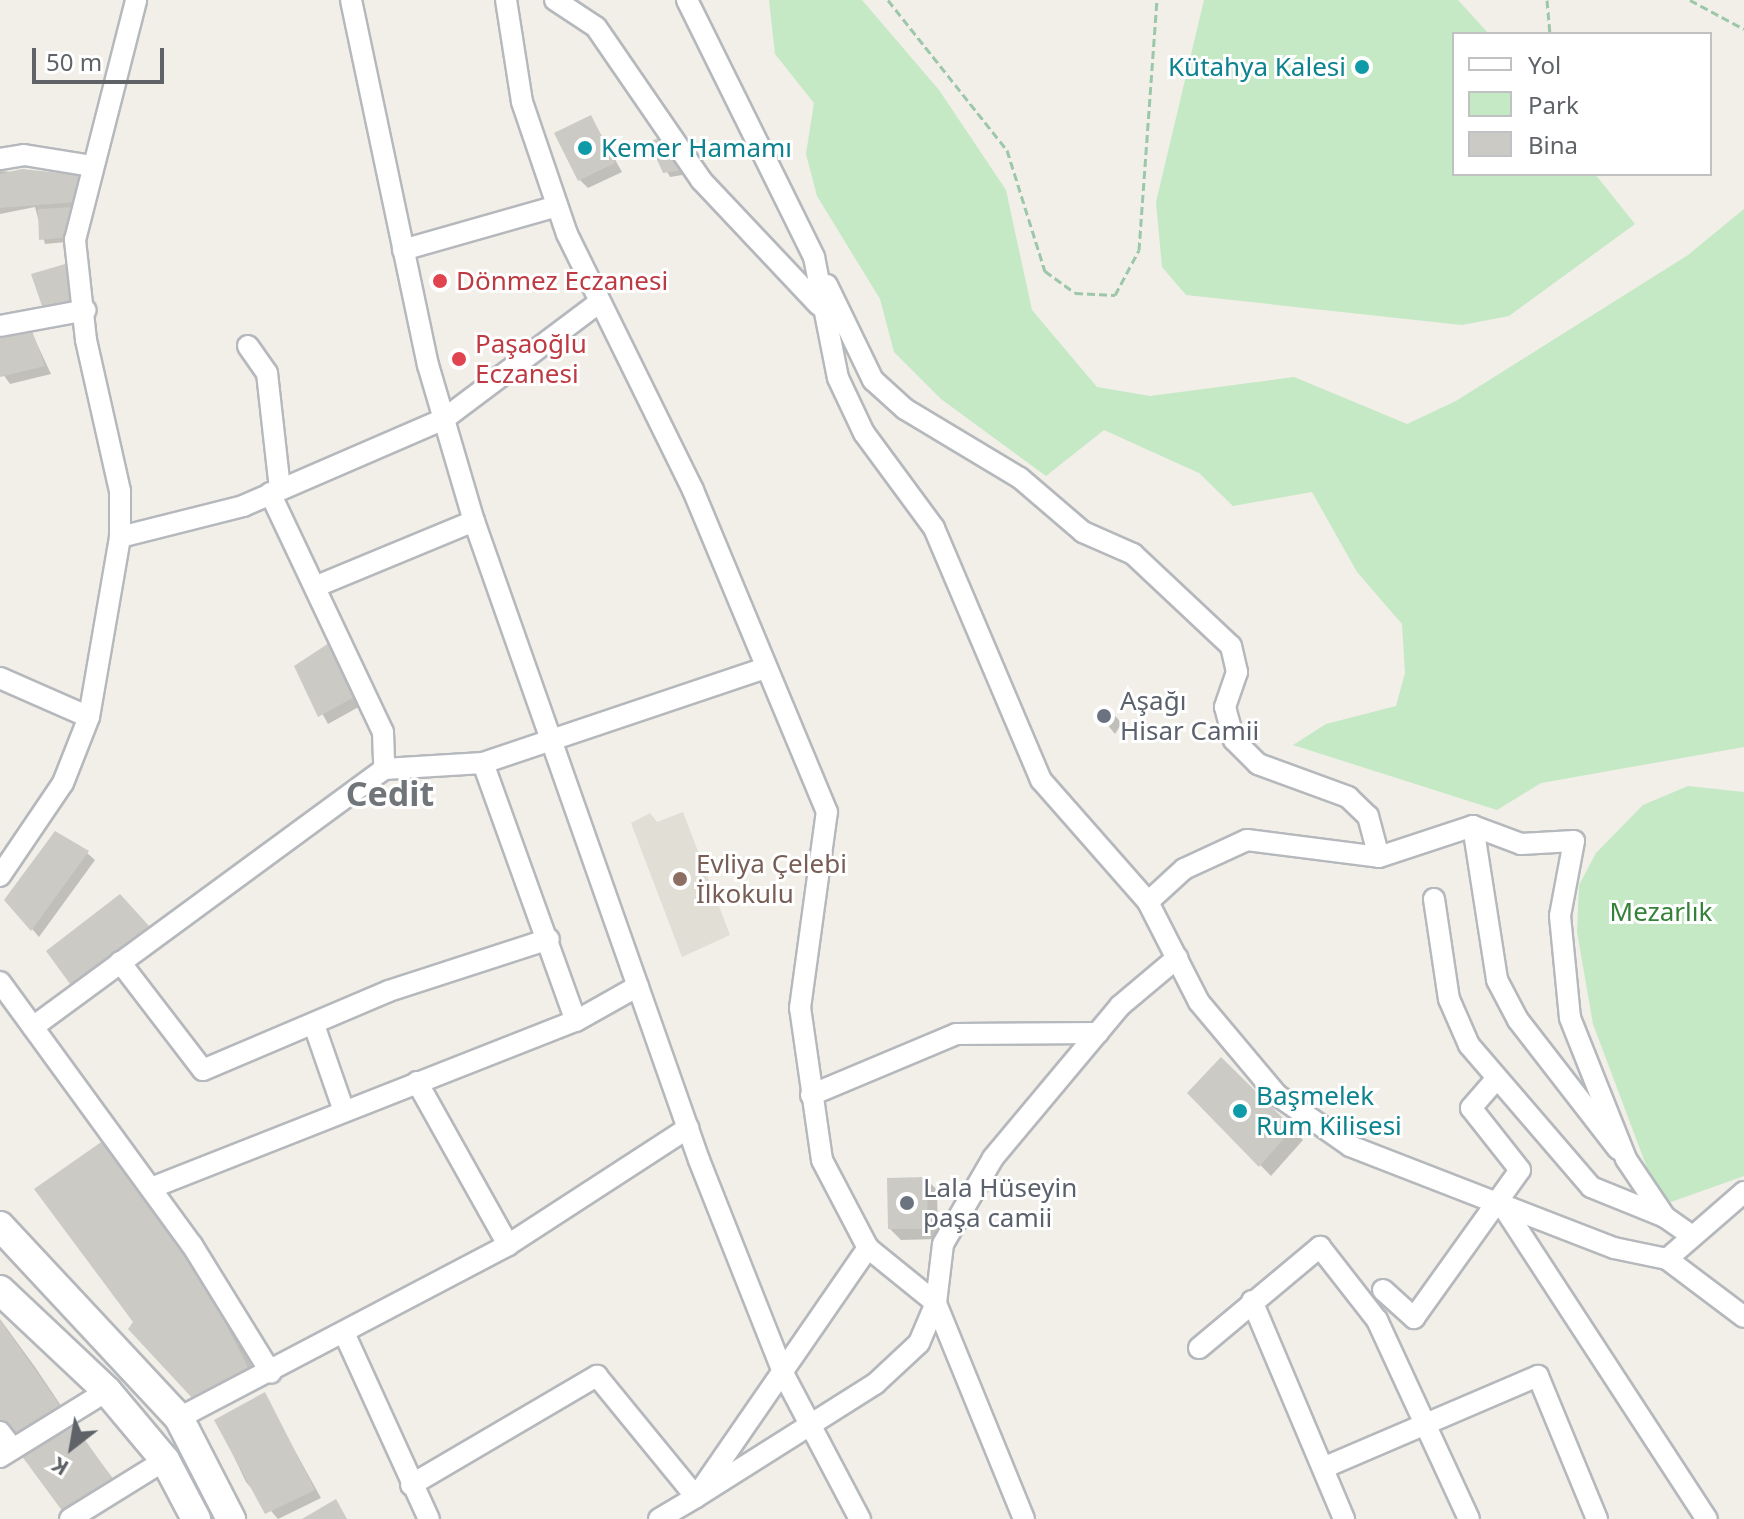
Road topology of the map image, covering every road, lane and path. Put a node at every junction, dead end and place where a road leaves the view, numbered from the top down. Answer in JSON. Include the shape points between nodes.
{"nodes":[{"id":1,"x":136,"y":0,"type":"edge"},
{"id":2,"x":351,"y":0,"type":"edge"},
{"id":3,"x":506,"y":0,"type":"edge"},
{"id":4,"x":555,"y":0,"type":"edge"},
{"id":5,"x":687,"y":0,"type":"edge"},
{"id":6,"x":888,"y":0,"type":"edge"},
{"id":7,"x":1157,"y":0,"type":"edge"},
{"id":8,"x":1547,"y":0,"type":"edge"},
{"id":9,"x":1690,"y":0,"type":"edge"},
{"id":10,"x":1744,"y":29,"type":"edge"},
{"id":11,"x":1550,"y":32,"type":"edge"},
{"id":12,"x":0,"y":159,"type":"edge"},
{"id":13,"x":91,"y":166,"type":"junction"},
{"id":14,"x":557,"y":206,"type":"junction"},
{"id":15,"x":403,"y":250,"type":"junction"},
{"id":16,"x":814,"y":257,"type":"junction"},
{"id":17,"x":597,"y":304,"type":"junction"},
{"id":18,"x":86,"y":310,"type":"junction"},
{"id":19,"x":824,"y":312,"type":"junction"},
{"id":20,"x":0,"y":326,"type":"edge"},
{"id":21,"x":248,"y":346,"type":"dead end"},
{"id":22,"x":444,"y":419,"type":"junction"},
{"id":23,"x":275,"y":491,"type":"junction"},
{"id":24,"x":474,"y":521,"type":"junction"},
{"id":25,"x":120,"y":537,"type":"junction"},
{"id":26,"x":317,"y":586,"type":"junction"},
{"id":27,"x":762,"y":669,"type":"junction"},
{"id":28,"x":0,"y":678,"type":"edge"},
{"id":29,"x":89,"y":717,"type":"junction"},
{"id":30,"x":553,"y":739,"type":"junction"},
{"id":31,"x":483,"y":763,"type":"junction"},
{"id":32,"x":384,"y":769,"type":"junction"},
{"id":33,"x":1473,"y":826,"type":"junction"},
{"id":34,"x":1379,"y":857,"type":"junction"},
{"id":35,"x":0,"y":876,"type":"edge"},
{"id":36,"x":1434,"y":899,"type":"dead end"},
{"id":37,"x":1148,"y":902,"type":"junction"},
{"id":38,"x":549,"y":939,"type":"junction"},
{"id":39,"x":1177,"y":958,"type":"junction"},
{"id":40,"x":120,"y":962,"type":"junction"},
{"id":41,"x":0,"y":982,"type":"edge"},
{"id":42,"x":638,"y":986,"type":"junction"},
{"id":43,"x":576,"y":1021,"type":"junction"},
{"id":44,"x":314,"y":1025,"type":"junction"},
{"id":45,"x":33,"y":1027,"type":"junction"},
{"id":46,"x":1098,"y":1033,"type":"junction"},
{"id":47,"x":1496,"y":1079,"type":"junction"},
{"id":48,"x":417,"y":1082,"type":"junction"},
{"id":49,"x":811,"y":1095,"type":"junction"},
{"id":50,"x":344,"y":1111,"type":"junction"},
{"id":51,"x":688,"y":1128,"type":"junction"},
{"id":52,"x":1626,"y":1159,"type":"junction"},
{"id":53,"x":151,"y":1188,"type":"junction"},
{"id":54,"x":1744,"y":1192,"type":"edge"},
{"id":55,"x":1502,"y":1205,"type":"junction"},
{"id":56,"x":1665,"y":1217,"type":"junction"},
{"id":57,"x":0,"y":1226,"type":"edge"},
{"id":58,"x":1691,"y":1235,"type":"junction"},
{"id":59,"x":508,"y":1245,"type":"junction"},
{"id":60,"x":868,"y":1248,"type":"junction"},
{"id":61,"x":1667,"y":1259,"type":"junction"},
{"id":62,"x":0,"y":1290,"type":"edge"},
{"id":63,"x":1383,"y":1290,"type":"dead end"},
{"id":64,"x":1252,"y":1301,"type":"junction"},
{"id":65,"x":936,"y":1303,"type":"junction"},
{"id":66,"x":1744,"y":1317,"type":"edge"},
{"id":67,"x":345,"y":1335,"type":"junction"},
{"id":68,"x":1199,"y":1348,"type":"dead end"},
{"id":69,"x":271,"y":1373,"type":"junction"},
{"id":70,"x":785,"y":1377,"type":"junction"},
{"id":71,"x":107,"y":1391,"type":"junction"},
{"id":72,"x":179,"y":1418,"type":"junction"},
{"id":73,"x":812,"y":1426,"type":"junction"},
{"id":74,"x":1429,"y":1428,"type":"junction"},
{"id":75,"x":4,"y":1446,"type":"edge"},
{"id":76,"x":165,"y":1460,"type":"junction"},
{"id":77,"x":1323,"y":1468,"type":"junction"},
{"id":78,"x":411,"y":1485,"type":"junction"},
{"id":79,"x":696,"y":1497,"type":"junction"},
{"id":80,"x":1592,"y":1518,"type":"edge"},
{"id":81,"x":70,"y":1519,"type":"edge"},
{"id":82,"x":196,"y":1519,"type":"edge"},
{"id":83,"x":231,"y":1519,"type":"edge"},
{"id":84,"x":429,"y":1519,"type":"edge"},
{"id":85,"x":659,"y":1519,"type":"edge"},
{"id":86,"x":860,"y":1519,"type":"edge"},
{"id":87,"x":1024,"y":1519,"type":"edge"},
{"id":88,"x":1344,"y":1519,"type":"edge"},
{"id":89,"x":1469,"y":1519,"type":"edge"},
{"id":90,"x":1707,"y":1519,"type":"edge"}],
"edges":[{"from":1,"to":13,"type":"street","via":[[123,72]]},
{"from":2,"to":15,"type":"street"},
{"from":3,"to":14,"type":"street","via":[[522,102]]},
{"from":4,"to":19,"type":"street","via":[[596,27],[701,180]]},
{"from":5,"to":16,"type":"street"},
{"from":6,"to":7,"type":"path","via":[[1007,150],[1045,271],[1075,293],[1115,295],[1139,250]]},
{"from":8,"to":11,"type":"path"},
{"from":9,"to":10,"type":"path"},
{"from":12,"to":13,"type":"street","via":[[24,155]]},
{"from":13,"to":18,"type":"street","via":[[75,240]]},
{"from":14,"to":15,"type":"street"},
{"from":14,"to":17,"type":"street"},
{"from":15,"to":22,"type":"street"},
{"from":16,"to":19,"type":"street"},
{"from":16,"to":34,"type":"street","via":[[873,380],[905,409],[1020,478],[1083,532],[1165,578],[1231,646],[1237,672],[1225,707],[1234,740],[1258,764],[1348,797],[1368,816]]},
{"from":17,"to":22,"type":"street"},
{"from":17,"to":27,"type":"street","via":[[693,490]]},
{"from":18,"to":20,"type":"street"},
{"from":18,"to":25,"type":"street","via":[[120,491]]},
{"from":19,"to":37,"type":"street","via":[[838,378],[864,433],[934,528],[1041,780]]},
{"from":21,"to":23,"type":"street","via":[[267,373]]},
{"from":22,"to":23,"type":"street"},
{"from":22,"to":24,"type":"street"},
{"from":23,"to":25,"type":"street"},
{"from":23,"to":26,"type":"street"},
{"from":24,"to":26,"type":"street"},
{"from":24,"to":30,"type":"street"},
{"from":25,"to":29,"type":"street"},
{"from":26,"to":32,"type":"street","via":[[383,732]]},
{"from":27,"to":30,"type":"street"},
{"from":27,"to":49,"type":"street","via":[[827,812],[802,958]]},
{"from":28,"to":29,"type":"street"},
{"from":29,"to":35,"type":"street","via":[[63,783]]},
{"from":30,"to":31,"type":"street"},
{"from":30,"to":42,"type":"street"},
{"from":31,"to":32,"type":"street"},
{"from":31,"to":38,"type":"street"},
{"from":32,"to":40,"type":"street"},
{"from":33,"to":34,"type":"street"},
{"from":33,"to":52,"type":"street","via":[[1497,980],[1570,1092]]},
{"from":33,"to":52,"type":"street","via":[[1521,844],[1574,841],[1560,916],[1570,1018]]},
{"from":34,"to":37,"type":"street","via":[[1247,840],[1184,869]]},
{"from":36,"to":47,"type":"street","via":[[1449,999],[1469,1045]]},
{"from":37,"to":39,"type":"street"},
{"from":38,"to":43,"type":"street"},
{"from":38,"to":44,"type":"street","via":[[389,991]]},
{"from":39,"to":46,"type":"street"},
{"from":39,"to":55,"type":"street","via":[[1199,1002],[1277,1095],[1350,1146]]},
{"from":40,"to":44,"type":"street","via":[[203,1070]]},
{"from":40,"to":45,"type":"street"},
{"from":41,"to":45,"type":"street"},
{"from":42,"to":43,"type":"street"},
{"from":42,"to":51,"type":"street"},
{"from":43,"to":48,"type":"street"},
{"from":44,"to":50,"type":"street"},
{"from":45,"to":53,"type":"street"},
{"from":46,"to":49,"type":"street","via":[[956,1034]]},
{"from":46,"to":65,"type":"street","via":[[993,1158],[943,1244]]},
{"from":47,"to":55,"type":"street","via":[[1471,1108],[1520,1170]]},
{"from":47,"to":56,"type":"street","via":[[1591,1187]]},
{"from":48,"to":50,"type":"street"},
{"from":48,"to":59,"type":"street"},
{"from":49,"to":60,"type":"street","via":[[822,1160]]},
{"from":50,"to":53,"type":"street"},
{"from":51,"to":59,"type":"street"},
{"from":51,"to":70,"type":"street"},
{"from":52,"to":56,"type":"street"},
{"from":53,"to":69,"type":"street"},
{"from":54,"to":58,"type":"street"},
{"from":55,"to":61,"type":"street","via":[[1614,1248]]},
{"from":55,"to":63,"type":"street","via":[[1414,1318]]},
{"from":55,"to":90,"type":"street"},
{"from":56,"to":58,"type":"street"},
{"from":57,"to":72,"type":"main road"},
{"from":58,"to":61,"type":"street"},
{"from":59,"to":67,"type":"street"},
{"from":60,"to":65,"type":"street"},
{"from":60,"to":70,"type":"street"},
{"from":61,"to":66,"type":"street"},
{"from":62,"to":71,"type":"main road"},
{"from":64,"to":68,"type":"street"},
{"from":64,"to":74,"type":"street","via":[[1320,1247],[1377,1320]]},
{"from":64,"to":77,"type":"street"},
{"from":65,"to":73,"type":"street","via":[[919,1343]]},
{"from":65,"to":87,"type":"street"},
{"from":67,"to":69,"type":"street"},
{"from":67,"to":78,"type":"street"},
{"from":69,"to":72,"type":"street"},
{"from":70,"to":73,"type":"street"},
{"from":70,"to":79,"type":"street"},
{"from":71,"to":75,"type":"street"},
{"from":71,"to":76,"type":"main road"},
{"from":72,"to":83,"type":"main road"},
{"from":73,"to":79,"type":"street"},
{"from":73,"to":86,"type":"street"},
{"from":74,"to":77,"type":"street"},
{"from":74,"to":80,"type":"street","via":[[1538,1376]]},
{"from":74,"to":89,"type":"street"},
{"from":76,"to":81,"type":"street"},
{"from":76,"to":82,"type":"main road"},
{"from":77,"to":88,"type":"street"},
{"from":78,"to":79,"type":"street","via":[[597,1376]]},
{"from":78,"to":84,"type":"street"},
{"from":79,"to":85,"type":"street"}]}
